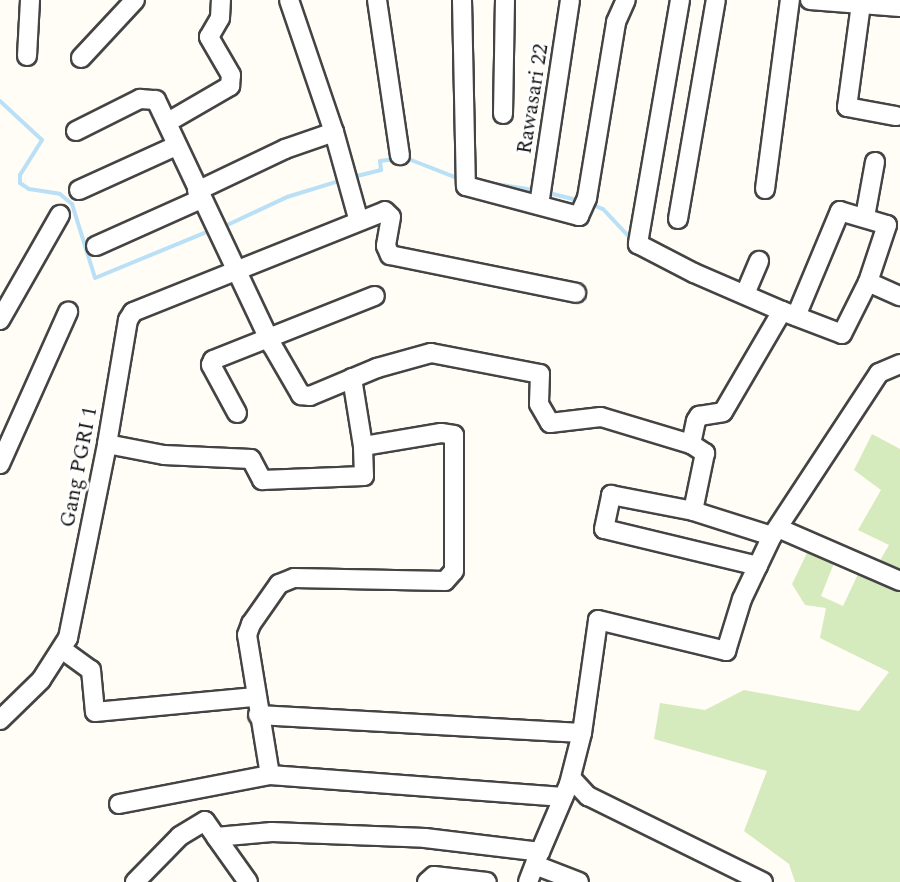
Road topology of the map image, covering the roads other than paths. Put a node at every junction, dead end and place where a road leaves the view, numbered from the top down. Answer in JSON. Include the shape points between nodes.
{"nodes":[{"id":1,"x":30,"y":0,"type":"edge"},
{"id":2,"x":135,"y":0,"type":"edge"},
{"id":3,"x":221,"y":0,"type":"edge"},
{"id":4,"x":289,"y":0,"type":"edge"},
{"id":5,"x":377,"y":0,"type":"edge"},
{"id":6,"x":462,"y":0,"type":"edge"},
{"id":7,"x":505,"y":0,"type":"edge"},
{"id":8,"x":570,"y":0,"type":"edge"},
{"id":9,"x":626,"y":0,"type":"edge"},
{"id":10,"x":681,"y":0,"type":"edge"},
{"id":11,"x":716,"y":0,"type":"edge"},
{"id":12,"x":790,"y":0,"type":"edge"},
{"id":13,"x":810,"y":0,"type":"edge"},
{"id":14,"x":861,"y":4,"type":"junction"},
{"id":15,"x":900,"y":7,"type":"edge"},
{"id":16,"x":27,"y":56,"type":"dead end"},
{"id":17,"x":81,"y":58,"type":"dead end"},
{"id":18,"x":503,"y":114,"type":"dead end"},
{"id":19,"x":896,"y":116,"type":"dead end"},
{"id":20,"x":168,"y":122,"type":"junction"},
{"id":21,"x":76,"y":131,"type":"dead end"},
{"id":22,"x":334,"y":132,"type":"junction"},
{"id":23,"x":176,"y":146,"type":"junction"},
{"id":24,"x":400,"y":155,"type":"dead end"},
{"id":25,"x":875,"y":162,"type":"dead end"},
{"id":26,"x":765,"y":189,"type":"dead end"},
{"id":27,"x":79,"y":190,"type":"dead end"},
{"id":28,"x":199,"y":195,"type":"junction"},
{"id":29,"x":539,"y":205,"type":"junction"},
{"id":30,"x":60,"y":214,"type":"dead end"},
{"id":31,"x":865,"y":217,"type":"junction"},
{"id":32,"x":358,"y":218,"type":"junction"},
{"id":33,"x":678,"y":219,"type":"dead end"},
{"id":34,"x":96,"y":246,"type":"dead end"},
{"id":35,"x":759,"y":261,"type":"dead end"},
{"id":36,"x":238,"y":269,"type":"junction"},
{"id":37,"x":868,"y":282,"type":"junction"},
{"id":38,"x":576,"y":293,"type":"dead end"},
{"id":39,"x":745,"y":294,"type":"junction"},
{"id":40,"x":375,"y":296,"type":"dead end"},
{"id":41,"x":900,"y":296,"type":"edge"},
{"id":42,"x":68,"y":312,"type":"dead end"},
{"id":43,"x":789,"y":313,"type":"junction"},
{"id":44,"x":0,"y":320,"type":"edge"},
{"id":45,"x":269,"y":336,"type":"junction"},
{"id":46,"x":900,"y":364,"type":"edge"},
{"id":47,"x":352,"y":378,"type":"junction"},
{"id":48,"x":237,"y":413,"type":"dead end"},
{"id":49,"x":107,"y":444,"type":"junction"},
{"id":50,"x":691,"y":444,"type":"junction"},
{"id":51,"x":363,"y":446,"type":"junction"},
{"id":52,"x":0,"y":464,"type":"edge"},
{"id":53,"x":693,"y":511,"type":"junction"},
{"id":54,"x":775,"y":532,"type":"junction"},
{"id":55,"x":758,"y":566,"type":"junction"},
{"id":56,"x":900,"y":581,"type":"edge"},
{"id":57,"x":63,"y":650,"type":"junction"},
{"id":58,"x":256,"y":706,"type":"junction"},
{"id":59,"x":0,"y":720,"type":"edge"},
{"id":60,"x":582,"y":733,"type":"junction"},
{"id":61,"x":270,"y":776,"type":"junction"},
{"id":62,"x":571,"y":778,"type":"junction"},
{"id":63,"x":195,"y":790,"type":"junction"},
{"id":64,"x":563,"y":797,"type":"junction"},
{"id":65,"x":119,"y":804,"type":"dead end"},
{"id":66,"x":205,"y":821,"type":"junction"},
{"id":67,"x":216,"y":837,"type":"junction"},
{"id":68,"x":534,"y":866,"type":"edge"},
{"id":69,"x":135,"y":882,"type":"edge"},
{"id":70,"x":248,"y":882,"type":"edge"},
{"id":71,"x":427,"y":882,"type":"edge"},
{"id":72,"x":487,"y":882,"type":"edge"},
{"id":73,"x":579,"y":882,"type":"edge"},
{"id":74,"x":763,"y":882,"type":"edge"}],
"edges":[{"from":1,"to":16,"type":"street"},
{"from":2,"to":17,"type":"street"},
{"from":3,"to":20,"type":"street","via":[[220,18],[208,37],[231,75],[230,86]]},
{"from":4,"to":22,"type":"street"},
{"from":5,"to":24,"type":"street"},
{"from":6,"to":29,"type":"street","via":[[466,186]]},
{"from":7,"to":18,"type":"street"},
{"from":8,"to":29,"type":"street","name":"Rawasari 22"},
{"from":9,"to":29,"type":"street","via":[[616,22],[583,207],[579,216]]},
{"from":10,"to":39,"type":"street","via":[[638,244]]},
{"from":11,"to":33,"type":"street"},
{"from":12,"to":26,"type":"street"},
{"from":13,"to":14,"type":"street"},
{"from":14,"to":15,"type":"street"},
{"from":14,"to":19,"type":"street","via":[[847,106]]},
{"from":20,"to":21,"type":"street","via":[[151,98],[140,99]]},
{"from":20,"to":23,"type":"street"},
{"from":22,"to":28,"type":"street","via":[[285,149]]},
{"from":22,"to":32,"type":"street"},
{"from":23,"to":27,"type":"street"},
{"from":23,"to":28,"type":"street"},
{"from":25,"to":31,"type":"street"},
{"from":28,"to":34,"type":"street"},
{"from":28,"to":36,"type":"street"},
{"from":30,"to":44,"type":"street"},
{"from":31,"to":37,"type":"street","via":[[888,228]]},
{"from":31,"to":43,"type":"street","via":[[840,211]]},
{"from":32,"to":36,"type":"street"},
{"from":32,"to":38,"type":"street","via":[[389,212],[386,252],[394,257]]},
{"from":35,"to":39,"type":"street"},
{"from":36,"to":45,"type":"street"},
{"from":36,"to":49,"type":"street","name":"Gang PGRI 1","via":[[133,312],[128,320]]},
{"from":37,"to":41,"type":"street"},
{"from":37,"to":43,"type":"street","via":[[845,334]]},
{"from":39,"to":43,"type":"street"},
{"from":40,"to":45,"type":"street"},
{"from":42,"to":52,"type":"street"},
{"from":43,"to":50,"type":"street","via":[[723,412],[699,416]]},
{"from":45,"to":47,"type":"street","via":[[301,395],[310,396]]},
{"from":45,"to":48,"type":"street","via":[[212,362]]},
{"from":46,"to":54,"type":"street","via":[[879,373]]},
{"from":47,"to":50,"type":"street","via":[[426,352],[533,371],[540,374],[539,404],[550,423],[601,417]]},
{"from":47,"to":51,"type":"street"},
{"from":49,"to":51,"type":"street","via":[[164,455],[251,459],[262,480],[364,476]]},
{"from":49,"to":57,"type":"street","name":"Gang PGRI 1"},
{"from":50,"to":53,"type":"street","via":[[705,453]]},
{"from":51,"to":58,"type":"street","via":[[441,433],[454,435],[454,571],[445,581],[283,580],[248,629]]},
{"from":53,"to":54,"type":"street"},
{"from":53,"to":55,"type":"street","via":[[611,495],[604,529]]},
{"from":54,"to":55,"type":"street"},
{"from":54,"to":56,"type":"street"},
{"from":55,"to":60,"type":"street","via":[[724,652],[598,620]]},
{"from":57,"to":58,"type":"street","via":[[91,670],[95,712]]},
{"from":57,"to":59,"type":"street","name":"Gang PGRI 1","via":[[41,680]]},
{"from":58,"to":60,"type":"street"},
{"from":58,"to":61,"type":"street"},
{"from":60,"to":62,"type":"street"},
{"from":61,"to":63,"type":"street"},
{"from":61,"to":64,"type":"street"},
{"from":62,"to":64,"type":"street"},
{"from":62,"to":74,"type":"street","via":[[588,796]]},
{"from":63,"to":65,"type":"street"},
{"from":63,"to":66,"type":"street"},
{"from":64,"to":68,"type":"street"},
{"from":66,"to":67,"type":"street"},
{"from":66,"to":69,"type":"street","via":[[180,836]]},
{"from":67,"to":68,"type":"street","via":[[272,832],[425,838]]},
{"from":67,"to":70,"type":"street"},
{"from":68,"to":73,"type":"street"},
{"from":71,"to":72,"type":"street","via":[[434,876]]}]}
